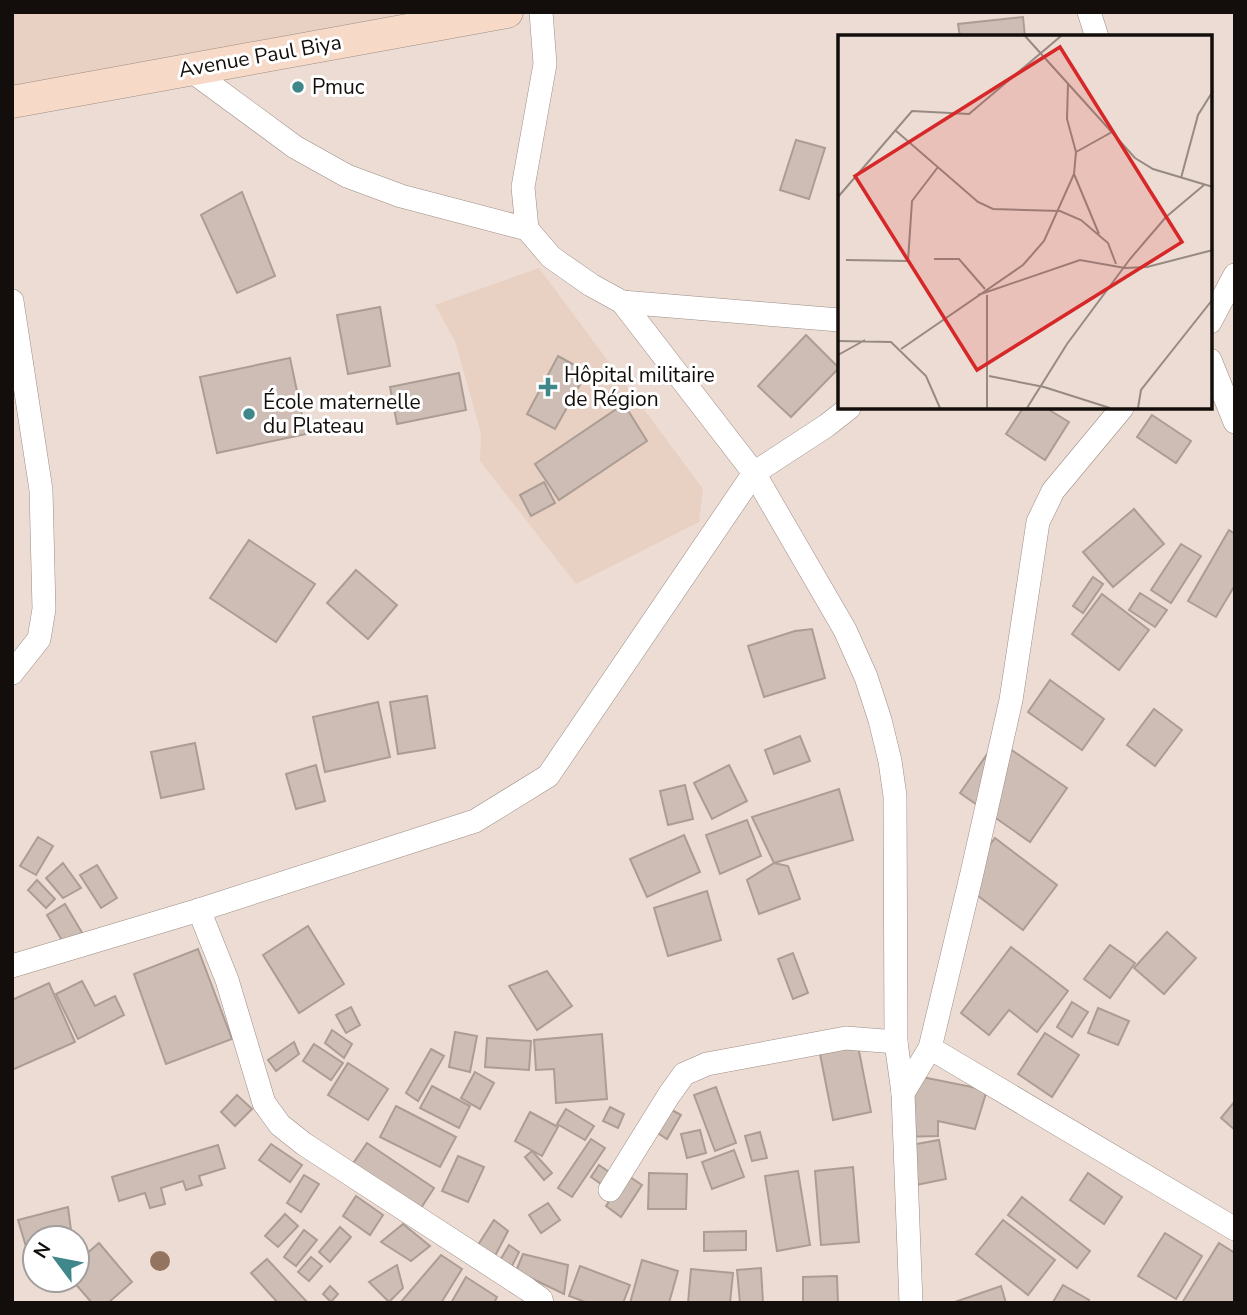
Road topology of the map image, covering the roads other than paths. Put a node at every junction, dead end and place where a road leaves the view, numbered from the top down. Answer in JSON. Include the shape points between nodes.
{"nodes":[{"id":1,"x":507,"y":12,"type":"edge"},
{"id":2,"x":541,"y":12,"type":"edge"},
{"id":3,"x":1089,"y":12,"type":"edge"},
{"id":4,"x":1096,"y":35,"type":"edge"},
{"id":5,"x":189,"y":69,"type":"junction"},
{"id":6,"x":12,"y":102,"type":"edge"},
{"id":7,"x":527,"y":229,"type":"junction"},
{"id":8,"x":1235,"y":275,"type":"edge"},
{"id":9,"x":12,"y":301,"type":"edge"},
{"id":10,"x":622,"y":302,"type":"junction"},
{"id":11,"x":1212,"y":318,"type":"edge"},
{"id":12,"x":838,"y":320,"type":"edge"},
{"id":13,"x":1212,"y":365,"type":"edge"},
{"id":14,"x":846,"y":410,"type":"edge"},
{"id":15,"x":1120,"y":410,"type":"edge"},
{"id":16,"x":1235,"y":422,"type":"edge"},
{"id":17,"x":754,"y":473,"type":"junction"},
{"id":18,"x":12,"y":673,"type":"edge"},
{"id":19,"x":199,"y":910,"type":"junction"},
{"id":20,"x":12,"y":966,"type":"edge"},
{"id":21,"x":897,"y":1014,"type":"junction"},
{"id":22,"x":846,"y":1038,"type":"junction"},
{"id":23,"x":896,"y":1042,"type":"junction"},
{"id":24,"x":930,"y":1048,"type":"junction"},
{"id":25,"x":904,"y":1093,"type":"junction"},
{"id":26,"x":610,"y":1190,"type":"dead end"},
{"id":27,"x":1235,"y":1229,"type":"edge"},
{"id":28,"x":542,"y":1303,"type":"edge"},
{"id":29,"x":911,"y":1303,"type":"edge"}],
"edges":[{"from":1,"to":5,"type":"main road","name":"Avenue Paul Biya"},
{"from":2,"to":7,"type":"street","via":[[545,64],[523,187]]},
{"from":3,"to":4,"type":"street"},
{"from":5,"to":6,"type":"main road","name":"Avenue Paul Biya"},
{"from":5,"to":7,"type":"street","via":[[295,147],[347,176],[401,196]]},
{"from":7,"to":10,"type":"street","via":[[551,257]]},
{"from":8,"to":11,"type":"street"},
{"from":9,"to":18,"type":"street","via":[[41,490],[44,609],[39,639]]},
{"from":10,"to":12,"type":"street"},
{"from":10,"to":17,"type":"street"},
{"from":13,"to":16,"type":"street"},
{"from":14,"to":17,"type":"street"},
{"from":15,"to":24,"type":"street","via":[[1053,491],[1038,522],[1012,700]]},
{"from":17,"to":19,"type":"street","via":[[548,776],[475,821]]},
{"from":17,"to":21,"type":"street","via":[[845,630],[880,720],[895,796]]},
{"from":19,"to":20,"type":"street"},
{"from":19,"to":28,"type":"street","via":[[227,980],[264,1104],[280,1125]]},
{"from":21,"to":22,"type":"street"},
{"from":21,"to":23,"type":"street"},
{"from":22,"to":23,"type":"street"},
{"from":22,"to":26,"type":"street","via":[[708,1064],[684,1074]]},
{"from":23,"to":25,"type":"street"},
{"from":24,"to":25,"type":"street"},
{"from":24,"to":27,"type":"street"},
{"from":25,"to":29,"type":"street"}]}
